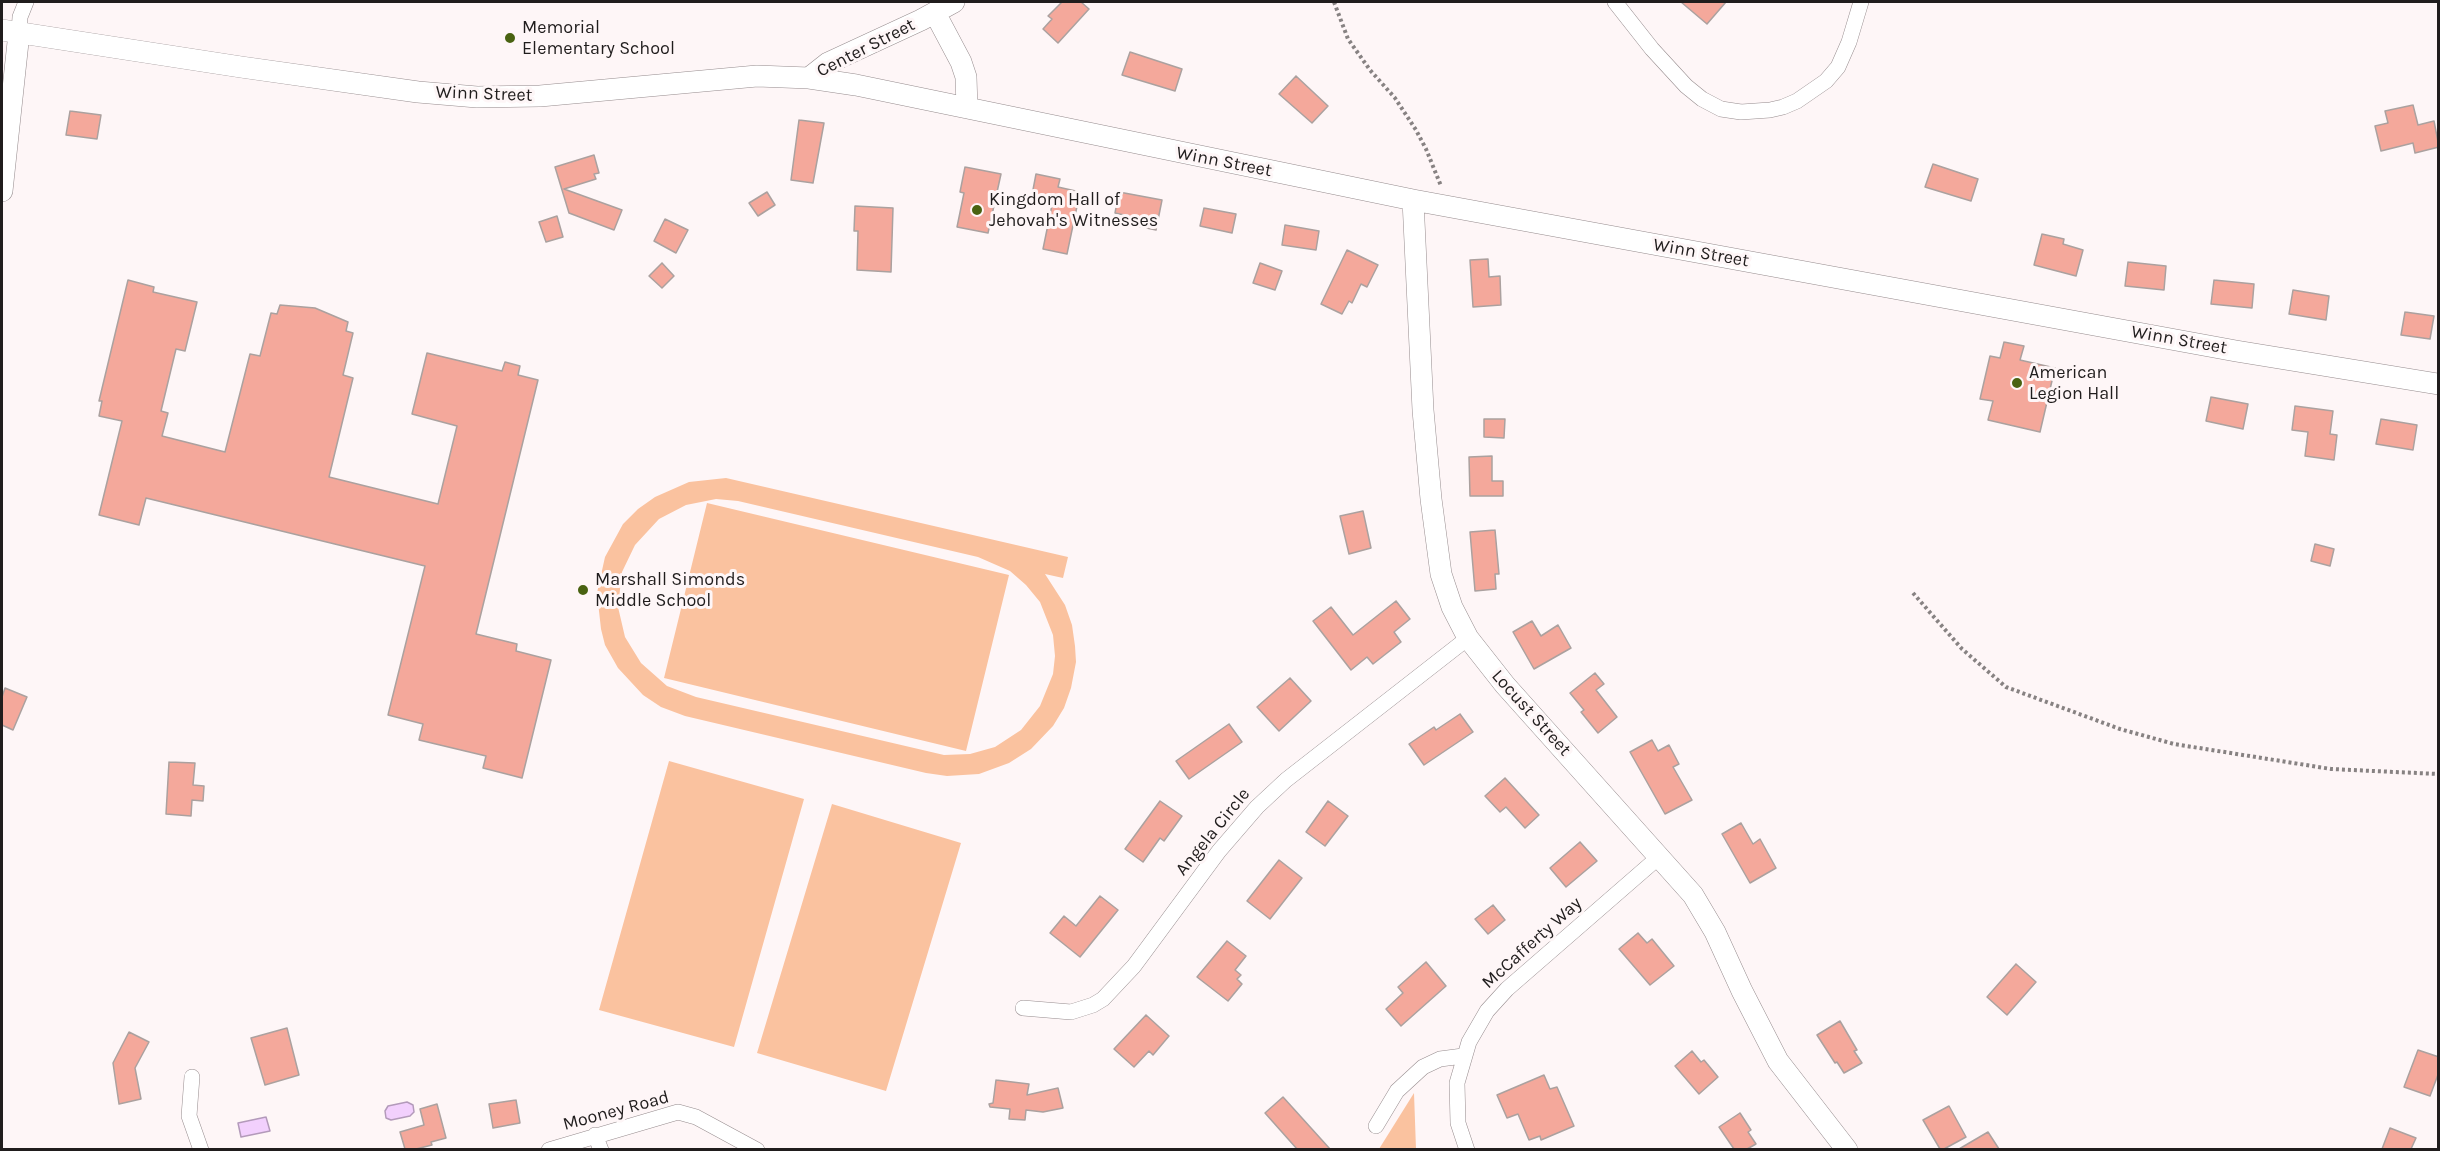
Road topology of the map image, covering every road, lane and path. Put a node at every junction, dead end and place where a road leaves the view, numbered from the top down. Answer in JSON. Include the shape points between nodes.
{"nodes":[{"id":1,"x":26,"y":2,"type":"edge"},
{"id":2,"x":954,"y":2,"type":"edge"},
{"id":3,"x":1334,"y":2,"type":"edge"},
{"id":4,"x":1614,"y":2,"type":"edge"},
{"id":5,"x":1861,"y":2,"type":"edge"},
{"id":6,"x":935,"y":13,"type":"junction"},
{"id":7,"x":10,"y":32,"type":"edge"},
{"id":8,"x":809,"y":78,"type":"junction"},
{"id":9,"x":967,"y":108,"type":"junction"},
{"id":10,"x":2,"y":191,"type":"edge"},
{"id":11,"x":1413,"y":200,"type":"junction"},
{"id":12,"x":1449,"y":206,"type":"junction"},
{"id":13,"x":2439,"y":384,"type":"edge"},
{"id":14,"x":1913,"y":593,"type":"dead end"},
{"id":15,"x":1468,"y":638,"type":"junction"},
{"id":16,"x":2439,"y":774,"type":"edge"},
{"id":17,"x":1660,"y":856,"type":"junction"},
{"id":18,"x":1023,"y":1008,"type":"dead end"},
{"id":19,"x":1463,"y":1056,"type":"junction"},
{"id":20,"x":192,"y":1077,"type":"dead end"},
{"id":21,"x":1376,"y":1126,"type":"dead end"},
{"id":22,"x":596,"y":1135,"type":"junction"},
{"id":23,"x":201,"y":1149,"type":"edge"},
{"id":24,"x":549,"y":1149,"type":"edge"},
{"id":25,"x":601,"y":1149,"type":"edge"},
{"id":26,"x":757,"y":1149,"type":"edge"},
{"id":27,"x":1467,"y":1149,"type":"edge"},
{"id":28,"x":1847,"y":1149,"type":"edge"}],
"edges":[{"from":1,"to":7,"type":"street"},
{"from":2,"to":6,"type":"main road","name":"Center Street"},
{"from":3,"to":12,"type":"path","via":[[1348,39],[1416,130]]},
{"from":4,"to":5,"type":"street","via":[[1694,93],[1721,109],[1748,112],[1797,101],[1826,81],[1838,67]]},
{"from":6,"to":8,"type":"main road","name":"Center Street","via":[[846,54]]},
{"from":6,"to":9,"type":"main road","via":[[962,62]]},
{"from":7,"to":8,"type":"main road","name":"Winn Street","via":[[418,92],[477,97],[540,96],[722,78]]},
{"from":7,"to":10,"type":"main road"},
{"from":8,"to":9,"type":"main road","name":"Winn Street"},
{"from":9,"to":11,"type":"main road","name":"Winn Street"},
{"from":11,"to":12,"type":"main road","name":"Winn Street"},
{"from":11,"to":15,"type":"main road","name":"Locust Street","via":[[1423,410],[1436,541],[1445,589]]},
{"from":12,"to":13,"type":"main road","name":"Winn Street"},
{"from":14,"to":16,"type":"path","via":[[1962,649],[2006,687],[2120,729],[2174,744],[2331,769]]},
{"from":15,"to":17,"type":"main road","name":"Locust Street","via":[[1505,685]]},
{"from":15,"to":18,"type":"street","name":"Angela Circle","via":[[1257,807],[1219,851],[1134,966],[1103,999],[1071,1012]]},
{"from":17,"to":19,"type":"street","name":"McCafferty Way","via":[[1496,1000],[1476,1027]]},
{"from":17,"to":28,"type":"main road","name":"Locust Street","via":[[1708,920],[1778,1061]]},
{"from":19,"to":21,"type":"street","via":[[1440,1059],[1423,1067],[1397,1090]]},
{"from":19,"to":27,"type":"street","name":"McCafferty Way","via":[[1456,1097],[1458,1123]]},
{"from":20,"to":23,"type":"street","via":[[189,1116]]},
{"from":22,"to":24,"type":"street","name":"Mooney Road"},
{"from":22,"to":25,"type":"street"},
{"from":22,"to":26,"type":"street","name":"Mooney Road","via":[[678,1112],[696,1117]]}]}
